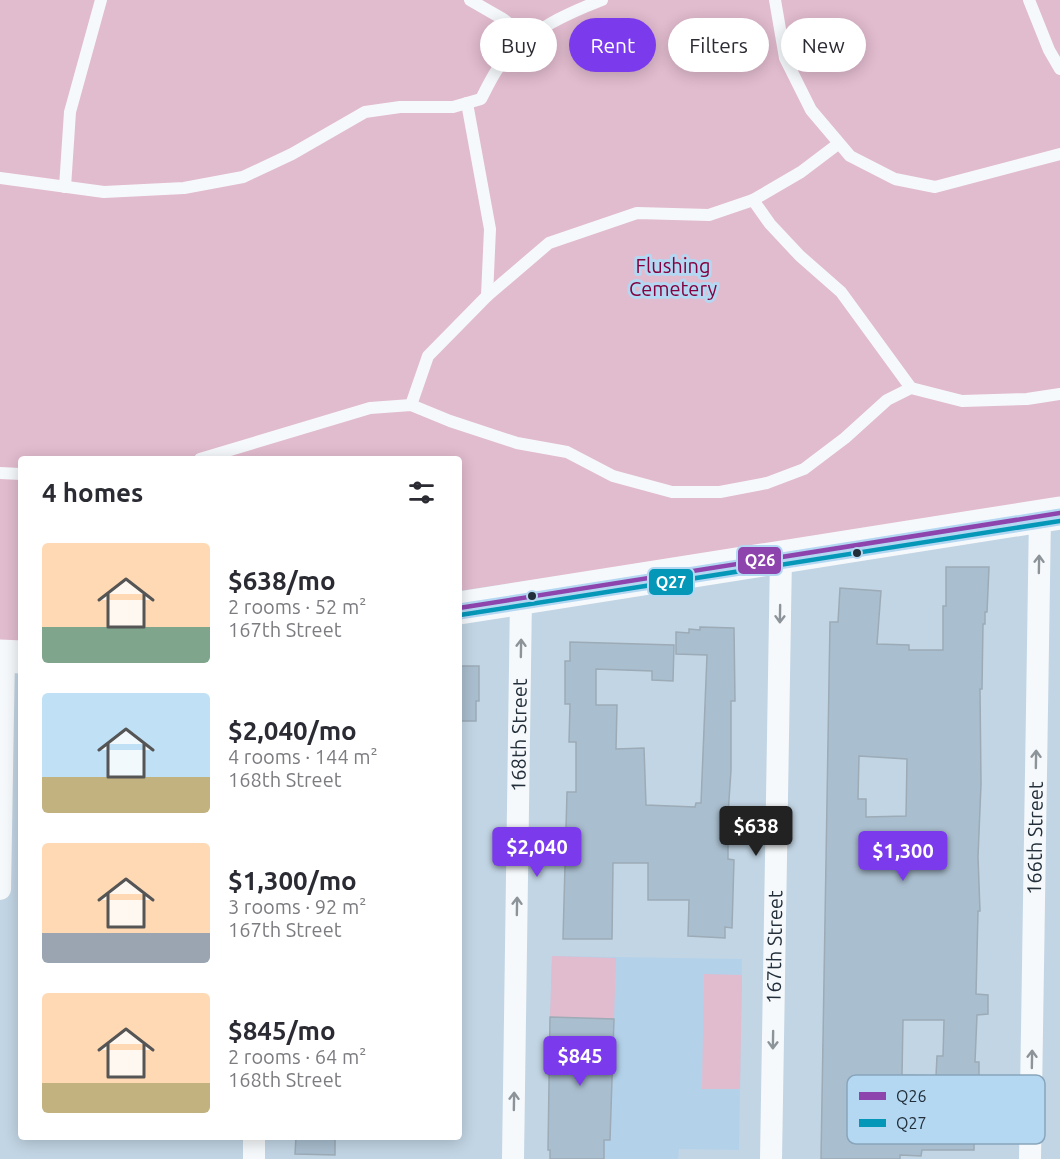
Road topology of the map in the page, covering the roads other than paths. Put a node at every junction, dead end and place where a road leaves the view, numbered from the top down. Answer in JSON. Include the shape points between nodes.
{"nodes":[{"id":1,"x":101,"y":0,"type":"edge"},
{"id":2,"x":470,"y":0,"type":"edge"},
{"id":3,"x":602,"y":0,"type":"edge"},
{"id":4,"x":775,"y":0,"type":"edge"},
{"id":5,"x":1029,"y":0,"type":"edge"},
{"id":6,"x":501,"y":18,"type":"edge"},
{"id":7,"x":557,"y":19,"type":"edge"},
{"id":8,"x":1060,"y":69,"type":"edge"},
{"id":9,"x":497,"y":72,"type":"edge"},
{"id":10,"x":467,"y":103,"type":"junction"},
{"id":11,"x":838,"y":144,"type":"junction"},
{"id":12,"x":1060,"y":154,"type":"edge"},
{"id":13,"x":0,"y":178,"type":"edge"},
{"id":14,"x":65,"y":187,"type":"junction"},
{"id":15,"x":753,"y":200,"type":"junction"},
{"id":16,"x":487,"y":296,"type":"junction"},
{"id":17,"x":911,"y":388,"type":"junction"},
{"id":18,"x":1060,"y":394,"type":"edge"},
{"id":19,"x":411,"y":405,"type":"junction"},
{"id":20,"x":210,"y":456,"type":"edge"},
{"id":21,"x":0,"y":473,"type":"edge"},
{"id":22,"x":18,"y":474,"type":"edge"},
{"id":23,"x":1050,"y":515,"type":"edge"},
{"id":24,"x":781,"y":556,"type":"junction"},
{"id":25,"x":521,"y":597,"type":"junction"},
{"id":26,"x":462,"y":607,"type":"edge"},
{"id":27,"x":8,"y":656,"type":"edge"},
{"id":28,"x":0,"y":888,"type":"edge"},
{"id":29,"x":1033,"y":1075,"type":"edge"},
{"id":30,"x":254,"y":1140,"type":"edge"},
{"id":31,"x":1030,"y":1144,"type":"edge"},
{"id":32,"x":254,"y":1159,"type":"edge"},
{"id":33,"x":513,"y":1159,"type":"edge"},
{"id":34,"x":771,"y":1159,"type":"edge"},
{"id":35,"x":1030,"y":1159,"type":"edge"}],
"edges":[{"from":1,"to":14,"type":"lane","via":[[70,112]]},
{"from":2,"to":6,"type":"lane"},
{"from":3,"to":7,"type":"lane"},
{"from":4,"to":11,"type":"lane","via":[[785,58],[811,110]]},
{"from":5,"to":8,"type":"lane"},
{"from":9,"to":10,"type":"lane","via":[[481,99]]},
{"from":10,"to":14,"type":"lane","via":[[365,112],[243,177],[184,188],[104,192]]},
{"from":10,"to":16,"type":"lane","via":[[490,230]]},
{"from":11,"to":12,"type":"lane","via":[[850,156],[895,179],[935,187]]},
{"from":11,"to":15,"type":"lane","via":[[801,172]]},
{"from":13,"to":14,"type":"lane"},
{"from":15,"to":16,"type":"lane","via":[[709,215],[637,213],[595,226],[549,243]]},
{"from":15,"to":17,"type":"lane","via":[[800,256],[842,292]]},
{"from":16,"to":19,"type":"lane","via":[[428,356]]},
{"from":17,"to":18,"type":"lane","via":[[962,401]]},
{"from":17,"to":19,"type":"lane","via":[[887,400],[804,470],[767,483],[720,492],[672,492],[613,476],[567,452],[517,443]]},
{"from":19,"to":20,"type":"lane","via":[[370,408]]},
{"from":21,"to":22,"type":"lane"},
{"from":23,"to":24,"type":"street"},
{"from":29,"to":23,"type":"street","name":"166th Street","one_way":true},
{"from":24,"to":25,"type":"street"},
{"from":24,"to":34,"type":"street","name":"167th Street","one_way":true},
{"from":25,"to":26,"type":"street"},
{"from":33,"to":25,"type":"street","name":"168th Street","one_way":true},
{"from":27,"to":28,"type":"street"},
{"from":30,"to":32,"type":"street"},
{"from":35,"to":31,"type":"street","name":"166th Street","one_way":true}]}
